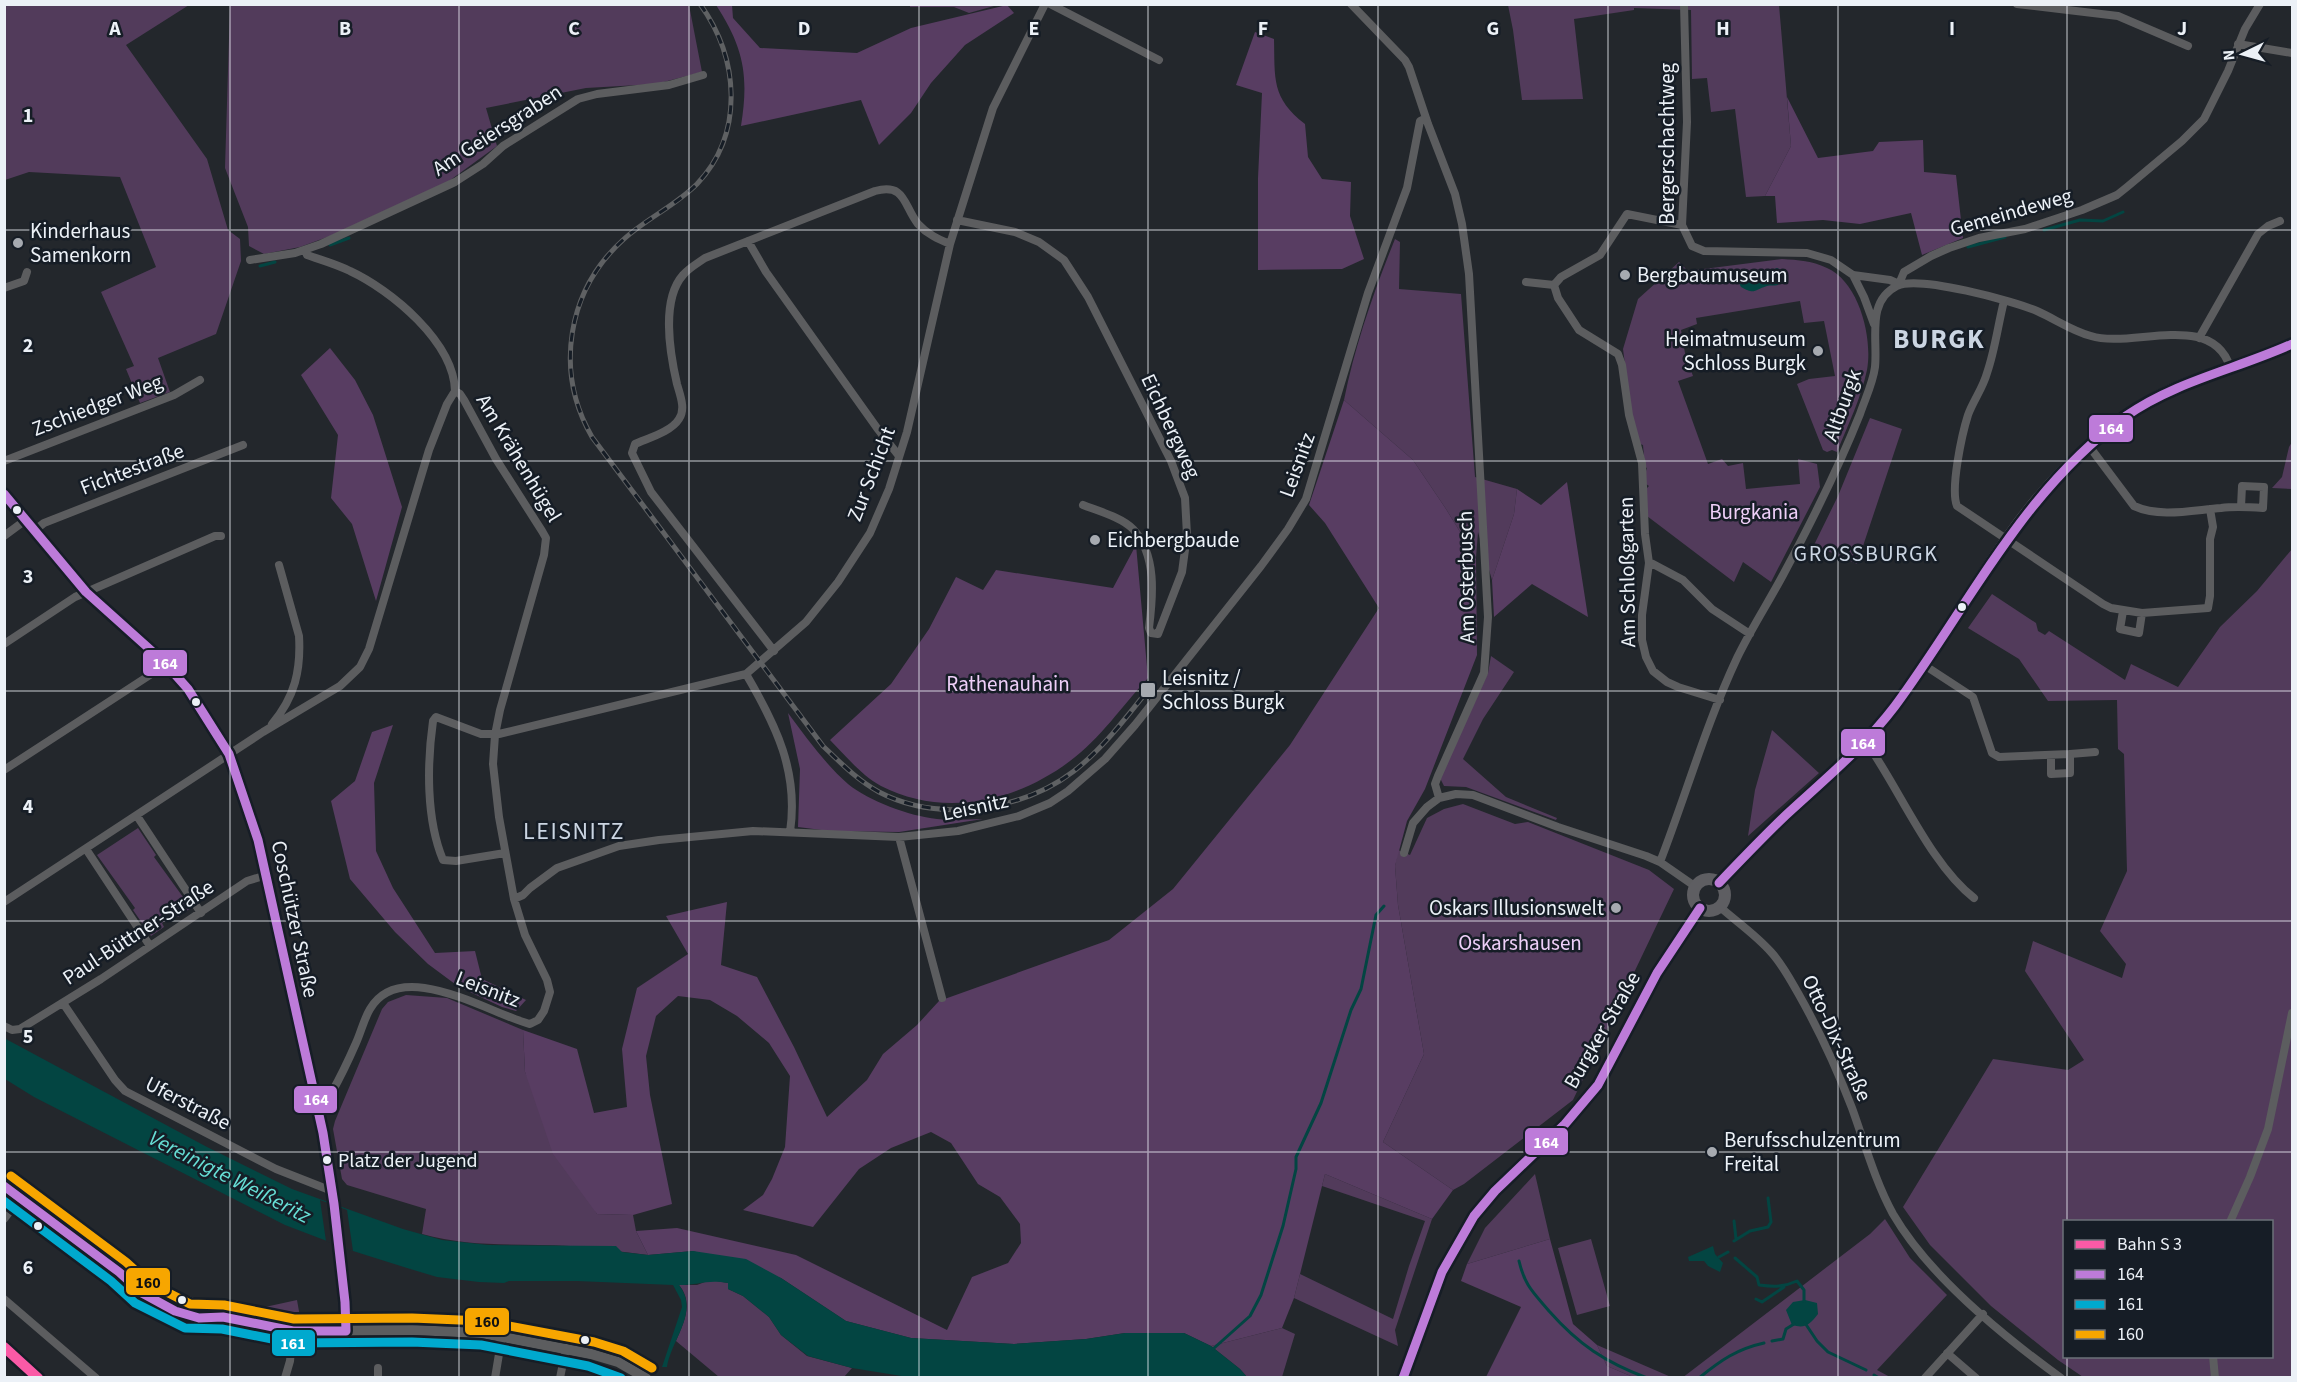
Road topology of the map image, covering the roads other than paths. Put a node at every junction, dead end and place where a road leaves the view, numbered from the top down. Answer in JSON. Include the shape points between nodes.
{"nodes":[{"id":1,"x":1045,"y":4,"type":"edge"},
{"id":2,"x":1050,"y":4,"type":"edge"},
{"id":3,"x":1351,"y":4,"type":"edge"},
{"id":4,"x":1684,"y":4,"type":"edge"},
{"id":5,"x":2017,"y":4,"type":"edge"},
{"id":6,"x":2259,"y":4,"type":"edge"},
{"id":7,"x":2238,"y":44,"type":"junction"},
{"id":8,"x":2188,"y":46,"type":"dead end"},
{"id":9,"x":2292,"y":53,"type":"edge"},
{"id":10,"x":1159,"y":60,"type":"dead end"},
{"id":11,"x":703,"y":75,"type":"dead end"},
{"id":12,"x":1426,"y":118,"type":"junction"},
{"id":13,"x":957,"y":220,"type":"junction"},
{"id":14,"x":2280,"y":220,"type":"dead end"},
{"id":15,"x":1682,"y":225,"type":"junction"},
{"id":16,"x":748,"y":241,"type":"junction"},
{"id":17,"x":950,"y":244,"type":"junction"},
{"id":18,"x":305,"y":250,"type":"junction"},
{"id":19,"x":250,"y":260,"type":"dead end"},
{"id":20,"x":27,"y":272,"type":"dead end"},
{"id":21,"x":1853,"y":275,"type":"junction"},
{"id":22,"x":1526,"y":282,"type":"dead end"},
{"id":23,"x":1899,"y":284,"type":"junction"},
{"id":24,"x":1554,"y":285,"type":"junction"},
{"id":25,"x":4,"y":288,"type":"edge"},
{"id":26,"x":2004,"y":301,"type":"junction"},
{"id":27,"x":1874,"y":325,"type":"junction"},
{"id":28,"x":2199,"y":338,"type":"junction"},
{"id":29,"x":2292,"y":344,"type":"edge"},
{"id":30,"x":2230,"y":367,"type":"junction"},
{"id":31,"x":200,"y":380,"type":"dead end"},
{"id":32,"x":455,"y":392,"type":"junction"},
{"id":33,"x":243,"y":445,"type":"dead end"},
{"id":34,"x":2089,"y":446,"type":"junction"},
{"id":35,"x":899,"y":456,"type":"junction"},
{"id":36,"x":4,"y":461,"type":"edge"},
{"id":37,"x":4,"y":493,"type":"edge"},
{"id":38,"x":1083,"y":505,"type":"dead end"},
{"id":39,"x":2241,"y":507,"type":"dead end"},
{"id":40,"x":2210,"y":509,"type":"junction"},
{"id":41,"x":27,"y":519,"type":"junction"},
{"id":42,"x":35,"y":530,"type":"junction"},
{"id":43,"x":4,"y":536,"type":"edge"},
{"id":44,"x":220,"y":536,"type":"dead end"},
{"id":45,"x":2007,"y":539,"type":"junction"},
{"id":46,"x":1648,"y":563,"type":"junction"},
{"id":47,"x":279,"y":565,"type":"dead end"},
{"id":48,"x":86,"y":592,"type":"junction"},
{"id":49,"x":2123,"y":611,"type":"junction"},
{"id":50,"x":2142,"y":613,"type":"junction"},
{"id":51,"x":1750,"y":634,"type":"junction"},
{"id":52,"x":4,"y":644,"type":"edge"},
{"id":53,"x":774,"y":651,"type":"junction"},
{"id":54,"x":164,"y":662,"type":"junction"},
{"id":55,"x":1924,"y":664,"type":"junction"},
{"id":56,"x":746,"y":674,"type":"junction"},
{"id":57,"x":1720,"y":700,"type":"junction"},
{"id":58,"x":268,"y":729,"type":"junction"},
{"id":59,"x":495,"y":735,"type":"junction"},
{"id":60,"x":1866,"y":742,"type":"junction"},
{"id":61,"x":2096,"y":752,"type":"dead end"},
{"id":62,"x":229,"y":754,"type":"junction"},
{"id":63,"x":2070,"y":754,"type":"junction"},
{"id":64,"x":2051,"y":755,"type":"junction"},
{"id":65,"x":4,"y":770,"type":"edge"},
{"id":66,"x":1439,"y":798,"type":"junction"},
{"id":67,"x":137,"y":816,"type":"junction"},
{"id":68,"x":790,"y":832,"type":"junction"},
{"id":69,"x":899,"y":837,"type":"junction"},
{"id":70,"x":86,"y":849,"type":"junction"},
{"id":71,"x":505,"y":853,"type":"junction"},
{"id":72,"x":1404,"y":853,"type":"dead end"},
{"id":73,"x":1660,"y":862,"type":"junction"},
{"id":74,"x":267,"y":875,"type":"junction"},
{"id":75,"x":1719,"y":883,"type":"junction"},
{"id":76,"x":1696,"y":887,"type":"junction"},
{"id":77,"x":1974,"y":898,"type":"dead end"},
{"id":78,"x":514,"y":899,"type":"junction"},
{"id":79,"x":4,"y":902,"type":"edge"},
{"id":80,"x":1720,"y":907,"type":"junction"},
{"id":81,"x":1700,"y":908,"type":"junction"},
{"id":82,"x":201,"y":914,"type":"junction"},
{"id":83,"x":150,"y":946,"type":"junction"},
{"id":84,"x":942,"y":998,"type":"dead end"},
{"id":85,"x":63,"y":1003,"type":"junction"},
{"id":86,"x":2292,"y":1013,"type":"edge"},
{"id":87,"x":4,"y":1026,"type":"edge"},
{"id":88,"x":315,"y":1096,"type":"junction"},
{"id":89,"x":4,"y":1186,"type":"edge"},
{"id":90,"x":332,"y":1191,"type":"junction"},
{"id":91,"x":20,"y":1198,"type":"junction"},
{"id":92,"x":4,"y":1219,"type":"edge"},
{"id":93,"x":2230,"y":1220,"type":"edge"},
{"id":94,"x":4,"y":1299,"type":"edge"},
{"id":95,"x":1983,"y":1314,"type":"junction"},
{"id":96,"x":293,"y":1331,"type":"junction"},
{"id":97,"x":346,"y":1331,"type":"junction"},
{"id":98,"x":502,"y":1336,"type":"junction"},
{"id":99,"x":566,"y":1348,"type":"junction"},
{"id":100,"x":1947,"y":1353,"type":"junction"},
{"id":101,"x":2213,"y":1358,"type":"edge"},
{"id":102,"x":96,"y":1377,"type":"edge"},
{"id":103,"x":285,"y":1377,"type":"edge"},
{"id":104,"x":495,"y":1377,"type":"edge"},
{"id":105,"x":560,"y":1377,"type":"edge"},
{"id":106,"x":646,"y":1377,"type":"edge"},
{"id":107,"x":1403,"y":1377,"type":"edge"},
{"id":108,"x":1925,"y":1377,"type":"edge"},
{"id":109,"x":1976,"y":1377,"type":"edge"},
{"id":110,"x":2061,"y":1377,"type":"edge"},
{"id":111,"x":2215,"y":1377,"type":"edge"}],
"edges":[{"from":1,"to":13,"type":"street","name":"Zur Schicht","via":[[993,108]]},
{"from":2,"to":10,"type":"street"},
{"from":3,"to":12,"type":"street","via":[[1404,60]]},
{"from":4,"to":15,"type":"street","name":"Bergerschachtweg","via":[[1687,122]]},
{"from":5,"to":8,"type":"street","via":[[2118,16]]},
{"from":6,"to":7,"type":"street","name":"Gemeindeweg"},
{"from":7,"to":9,"type":"street"},
{"from":7,"to":23,"type":"street","name":"Gemeindeweg","via":[[2204,119],[2127,188],[2082,210],[1949,248],[1905,272]]},
{"from":11,"to":18,"type":"street","name":"Am Geiersgraben","via":[[669,85],[578,99],[455,182]]},
{"from":12,"to":66,"type":"street","name":"Am Osterbusch","via":[[1455,194],[1469,274],[1488,617],[1484,673],[1435,784]]},
{"from":12,"to":69,"type":"street","name":"Leisnitz","via":[[1420,121],[1407,188],[1368,293],[1306,499],[1288,529],[1135,725],[1105,759],[1068,791],[1033,811],[1007,820],[958,831]]},
{"from":13,"to":17,"type":"street","name":"Zur Schicht"},
{"from":13,"to":38,"type":"street","name":"Eichbergweg","via":[[1015,232],[1040,242],[1064,260],[1088,297],[1172,461],[1185,498],[1187,535],[1182,572],[1158,634],[1151,633],[1149,627],[1152,579],[1141,541],[1123,522]]},
{"from":14,"to":28,"type":"street","via":[[2258,234]]},
{"from":15,"to":21,"type":"street","name":"Bergerschachtweg","via":[[1692,246],[1704,251],[1807,253],[1832,261]]},
{"from":15,"to":24,"type":"street","via":[[1628,214],[1600,255]]},
{"from":16,"to":17,"type":"street","via":[[889,188],[899,193],[927,233]]},
{"from":16,"to":35,"type":"street","via":[[778,290]]},
{"from":16,"to":53,"type":"street","via":[[705,258],[682,276],[675,289],[668,333],[681,417],[674,425],[635,444],[632,453],[651,492]]},
{"from":17,"to":35,"type":"street","name":"Zur Schicht"},
{"from":18,"to":19,"type":"street","name":"Am Geiersgraben"},
{"from":18,"to":32,"type":"street","name":"Am Krähenhügel","via":[[307,255],[364,279],[417,319],[444,355]]},
{"from":20,"to":25,"type":"street","via":[[24,281]]},
{"from":21,"to":23,"type":"street","name":"Bergerschachtweg"},
{"from":21,"to":27,"type":"street"},
{"from":22,"to":24,"type":"street"},
{"from":23,"to":26,"type":"street","via":[[1932,284]]},
{"from":23,"to":27,"type":"street","name":"Altburgk","via":[[1878,305]]},
{"from":24,"to":46,"type":"street","name":"Am Schloßgarten","via":[[1579,330],[1618,354],[1622,365],[1642,463]]},
{"from":26,"to":28,"type":"street","via":[[2093,337]]},
{"from":26,"to":45,"type":"street","via":[[1987,375],[1968,413],[1954,498],[1957,506]]},
{"from":27,"to":51,"type":"street","name":"Altburgk","via":[[1875,369],[1845,451]]},
{"from":28,"to":30,"type":"street","via":[[2224,352]]},
{"from":29,"to":30,"type":"main road"},
{"from":30,"to":34,"type":"main road","via":[[2168,392],[2120,421]]},
{"from":31,"to":36,"type":"street","name":"Zschiedger Weg","via":[[174,395]]},
{"from":32,"to":58,"type":"street","via":[[429,450],[382,611],[360,667],[340,686]]},
{"from":32,"to":59,"type":"street","name":"Am Krähenhügel","via":[[464,400],[546,538]]},
{"from":33,"to":42,"type":"street","name":"Fichtestraße","via":[[44,523]]},
{"from":34,"to":40,"type":"street","via":[[2133,506],[2195,512]]},
{"from":34,"to":45,"type":"main road","via":[[2037,498]]},
{"from":35,"to":53,"type":"street","name":"Zur Schicht","via":[[870,533],[854,559],[806,622]]},
{"from":37,"to":41,"type":"street","name":"Coschützer Straße"},
{"from":39,"to":40,"type":"street"},
{"from":40,"to":50,"type":"street","via":[[2213,526],[2208,608]]},
{"from":41,"to":42,"type":"street","name":"Coschützer Straße"},
{"from":41,"to":43,"type":"street"},
{"from":42,"to":48,"type":"street","name":"Coschützer Straße"},
{"from":44,"to":48,"type":"street"},
{"from":45,"to":49,"type":"street","via":[[2103,604]]},
{"from":45,"to":55,"type":"main road"},
{"from":46,"to":51,"type":"street","via":[[1683,580],[1712,609]]},
{"from":46,"to":57,"type":"street","name":"Am Schloßgarten","via":[[1642,626],[1649,664],[1674,685]]},
{"from":47,"to":58,"type":"street","via":[[299,636],[297,675],[288,704]]},
{"from":48,"to":52,"type":"street"},
{"from":48,"to":54,"type":"street","name":"Coschützer Straße"},
{"from":49,"to":50,"type":"street"},
{"from":49,"to":50,"type":"street","via":[[2120,630],[2139,633]]},
{"from":51,"to":57,"type":"street","name":"Altburgk"},
{"from":53,"to":56,"type":"street","name":"Zur Schicht"},
{"from":54,"to":62,"type":"street","name":"Coschützer Straße","via":[[188,689]]},
{"from":54,"to":65,"type":"street"},
{"from":55,"to":60,"type":"main road"},
{"from":55,"to":64,"type":"street","via":[[1973,697],[1992,753],[1999,757]]},
{"from":56,"to":59,"type":"street","name":"Zur Schicht"},
{"from":56,"to":68,"type":"street","via":[[783,748],[793,797]]},
{"from":57,"to":73,"type":"street","name":"Altburgk"},
{"from":58,"to":62,"type":"street"},
{"from":59,"to":71,"type":"street","name":"Am Krähenhügel","via":[[493,780]]},
{"from":59,"to":71,"type":"street","via":[[481,734],[436,717],[429,753],[429,782],[443,860]]},
{"from":60,"to":75,"type":"main road"},
{"from":60,"to":77,"type":"street","via":[[1940,861]]},
{"from":61,"to":63,"type":"street"},
{"from":62,"to":67,"type":"street"},
{"from":62,"to":74,"type":"street","name":"Coschützer Straße"},
{"from":63,"to":64,"type":"street"},
{"from":63,"to":64,"type":"street","via":[[2070,773],[2051,774]]},
{"from":66,"to":72,"type":"street","via":[[1413,824]]},
{"from":66,"to":73,"type":"street","via":[[1473,795]]},
{"from":67,"to":70,"type":"street"},
{"from":67,"to":82,"type":"street"},
{"from":68,"to":69,"type":"street","name":"Leisnitz"},
{"from":68,"to":78,"type":"street","name":"Leisnitz","via":[[753,831],[619,846],[557,868]]},
{"from":69,"to":84,"type":"street"},
{"from":70,"to":79,"type":"street"},
{"from":70,"to":83,"type":"street"},
{"from":71,"to":78,"type":"street","name":"Am Krähenhügel"},
{"from":73,"to":76,"type":"street"},
{"from":74,"to":82,"type":"street","name":"Paul-Büttner-Straße","via":[[248,880]]},
{"from":74,"to":88,"type":"street","name":"Coschützer Straße"},
{"from":75,"to":76,"type":"main road","via":[[1709,879]]},
{"from":75,"to":80,"type":"main road","via":[[1725,892]]},
{"from":76,"to":81,"type":"main road","via":[[1694,901]]},
{"from":78,"to":88,"type":"street","name":"Leisnitz","via":[[550,992],[538,1020],[523,1022],[449,992],[428,988],[387,992],[371,1008],[332,1092]]},
{"from":80,"to":81,"type":"main road","via":[[1710,911]]},
{"from":80,"to":95,"type":"street","name":"Otto-Dix-Straße","via":[[1771,952],[1810,1014],[1838,1073],[1881,1190],[1900,1225],[1949,1283]]},
{"from":81,"to":107,"type":"main road","name":"Burgker Straße","via":[[1656,973],[1598,1084],[1565,1124],[1494,1191],[1474,1216],[1442,1272]]},
{"from":82,"to":83,"type":"street","name":"Paul-Büttner-Straße"},
{"from":83,"to":85,"type":"street","name":"Paul-Büttner-Straße"},
{"from":85,"to":87,"type":"street","name":"Paul-Büttner-Straße","via":[[20,1029]]},
{"from":85,"to":90,"type":"street","name":"Uferstraße","via":[[125,1091],[276,1169]]},
{"from":86,"to":93,"type":"street","via":[[2268,1129]]},
{"from":88,"to":90,"type":"street","name":"Coschützer Straße"},
{"from":89,"to":91,"type":"street"},
{"from":90,"to":97,"type":"street","name":"Coschützer Straße"},
{"from":91,"to":92,"type":"street"},
{"from":91,"to":96,"type":"street","via":[[142,1293],[175,1311]]},
{"from":94,"to":102,"type":"street"},
{"from":95,"to":100,"type":"street"},
{"from":95,"to":110,"type":"street","name":"Otto-Dix-Straße"},
{"from":96,"to":97,"type":"street"},
{"from":96,"to":103,"type":"street"},
{"from":97,"to":98,"type":"street","via":[[462,1331]]},
{"from":98,"to":99,"type":"street"},
{"from":98,"to":104,"type":"street"},
{"from":99,"to":105,"type":"street"},
{"from":99,"to":106,"type":"street","via":[[618,1362]]},
{"from":100,"to":108,"type":"street"},
{"from":100,"to":109,"type":"street"},
{"from":101,"to":111,"type":"street"}]}
